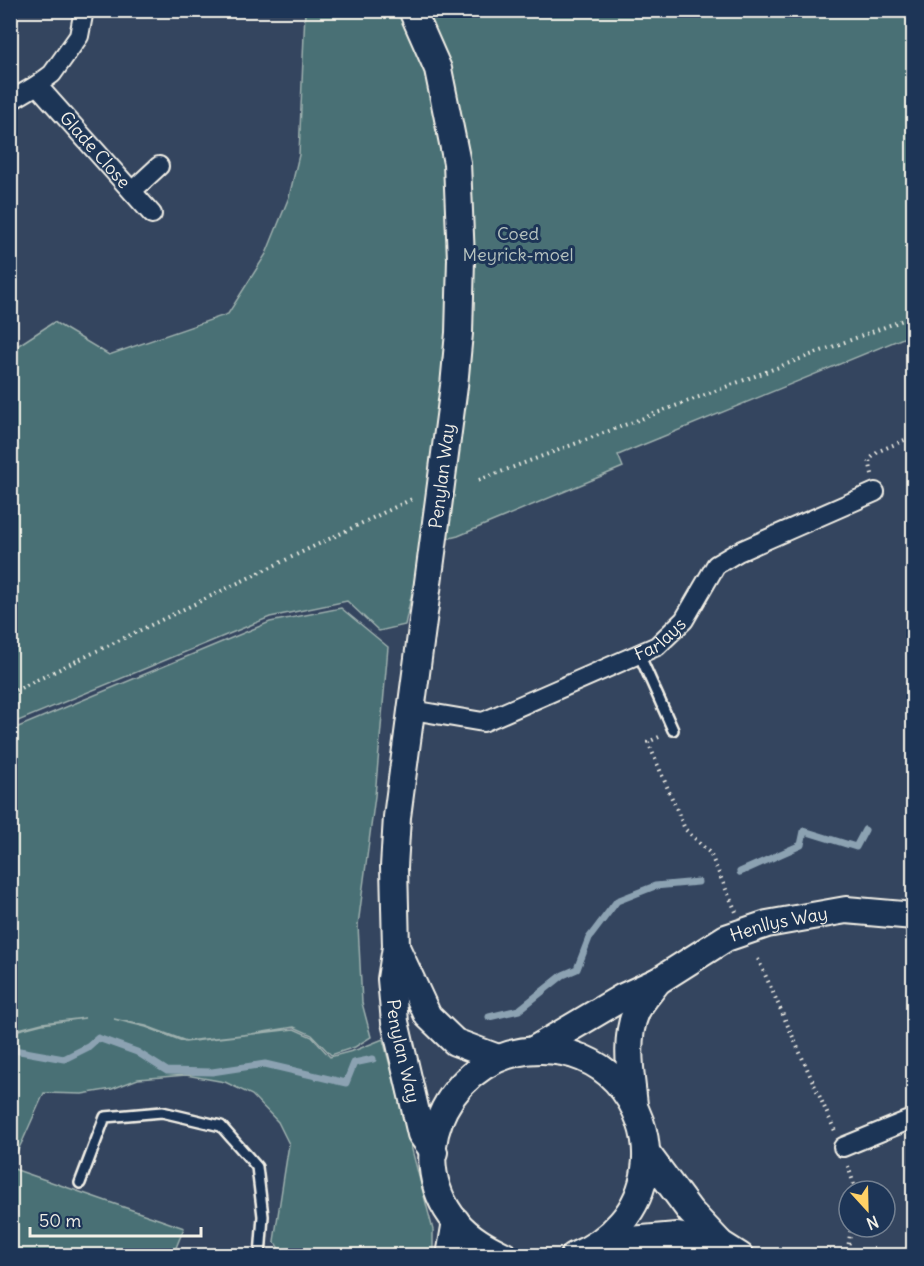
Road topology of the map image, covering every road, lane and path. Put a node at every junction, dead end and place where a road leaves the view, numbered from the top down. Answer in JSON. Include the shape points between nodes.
{"nodes":[{"id":1,"x":84,"y":10,"type":"edge"},
{"id":2,"x":412,"y":10,"type":"edge"},
{"id":3,"x":37,"y":85,"type":"junction"},
{"id":4,"x":10,"y":101,"type":"edge"},
{"id":5,"x":159,"y":166,"type":"dead end"},
{"id":6,"x":132,"y":191,"type":"junction"},
{"id":7,"x":152,"y":214,"type":"dead end"},
{"id":8,"x":914,"y":316,"type":"edge"},
{"id":9,"x":914,"y":436,"type":"edge"},
{"id":10,"x":479,"y":480,"type":"dead end"},
{"id":11,"x":875,"y":492,"type":"joint"},
{"id":12,"x":414,"y":498,"type":"dead end"},
{"id":13,"x":639,"y":654,"type":"junction"},
{"id":14,"x":10,"y":693,"type":"edge"},
{"id":15,"x":412,"y":710,"type":"junction"},
{"id":16,"x":673,"y":730,"type":"joint"},
{"id":17,"x":914,"y":916,"type":"edge"},
{"id":18,"x":738,"y":917,"type":"dead end"},
{"id":19,"x":396,"y":947,"type":"junction"},
{"id":20,"x":758,"y":959,"type":"dead end"},
{"id":21,"x":658,"y":981,"type":"junction"},
{"id":22,"x":536,"y":1050,"type":"junction"},
{"id":23,"x":498,"y":1058,"type":"junction"},
{"id":24,"x":635,"y":1107,"type":"junction"},
{"id":25,"x":914,"y":1118,"type":"edge"},
{"id":26,"x":843,"y":1148,"type":"junction"},
{"id":27,"x":434,"y":1152,"type":"junction"},
{"id":28,"x":646,"y":1152,"type":"junction"},
{"id":29,"x":852,"y":1179,"type":"edge"},
{"id":30,"x":80,"y":1183,"type":"dead end"},
{"id":31,"x":456,"y":1221,"type":"junction"},
{"id":32,"x":850,"y":1239,"type":"edge"},
{"id":33,"x":730,"y":1250,"type":"edge"},
{"id":34,"x":584,"y":1251,"type":"edge"},
{"id":35,"x":260,"y":1256,"type":"edge"},
{"id":36,"x":450,"y":1256,"type":"edge"},
{"id":37,"x":505,"y":1256,"type":"edge"},
{"id":38,"x":847,"y":1256,"type":"edge"}],
"edges":[{"from":1,"to":3,"type":"street","via":[[79,36],[52,74]]},
{"from":2,"to":15,"type":"street","name":"Penylan Way","via":[[438,69],[458,163],[461,259],[454,386]]},
{"from":3,"to":4,"type":"street"},
{"from":3,"to":6,"type":"street","name":"Glade Close"},
{"from":5,"to":6,"type":"street"},
{"from":6,"to":7,"type":"street","name":"Glade Close"},
{"from":8,"to":10,"type":"path"},
{"from":9,"to":11,"type":"path","via":[[879,451],[869,460]]},
{"from":11,"to":13,"type":"street","name":"Farlays","via":[[716,565],[684,620],[657,646]]},
{"from":12,"to":14,"type":"path"},
{"from":13,"to":15,"type":"street","name":"Farlays","via":[[483,722]]},
{"from":13,"to":16,"type":"lane"},
{"from":15,"to":19,"type":"street","name":"Penylan Way","via":[[394,857]]},
{"from":16,"to":18,"type":"path","via":[[648,742],[685,829],[710,853]]},
{"from":17,"to":21,"type":"street","name":"Henllys Way","via":[[846,910],[767,924],[726,938]]},
{"from":19,"to":23,"type":"street","name":"Penylan Way","via":[[428,1016],[456,1042]]},
{"from":19,"to":27,"type":"street","name":"Penylan Way","via":[[391,979],[395,1022],[421,1134]]},
{"from":20,"to":26,"type":"path"},
{"from":21,"to":22,"type":"street","name":"Henllys Way","via":[[603,1008]]},
{"from":21,"to":24,"type":"street","name":"Henllys Way","via":[[637,1011],[631,1029]]},
{"from":22,"to":23,"type":"street"},
{"from":22,"to":24,"type":"street","via":[[573,1054],[592,1062],[609,1074]]},
{"from":23,"to":27,"type":"street","via":[[474,1071],[447,1103],[438,1122]]},
{"from":24,"to":28,"type":"street"},
{"from":25,"to":26,"type":"street"},
{"from":26,"to":29,"type":"path"},
{"from":27,"to":31,"type":"street","via":[[437,1184]]},
{"from":28,"to":33,"type":"street","via":[[690,1210]]},
{"from":28,"to":34,"type":"street","via":[[641,1188],[632,1207],[605,1239]]},
{"from":30,"to":35,"type":"lane","via":[[105,1117],[162,1112],[221,1126],[257,1167],[263,1216]]},
{"from":31,"to":36,"type":"street"},
{"from":31,"to":37,"type":"street","via":[[470,1236]]},
{"from":32,"to":38,"type":"path"},
{"from":33,"to":34,"type":"street","via":[[677,1236],[631,1239]]}]}
